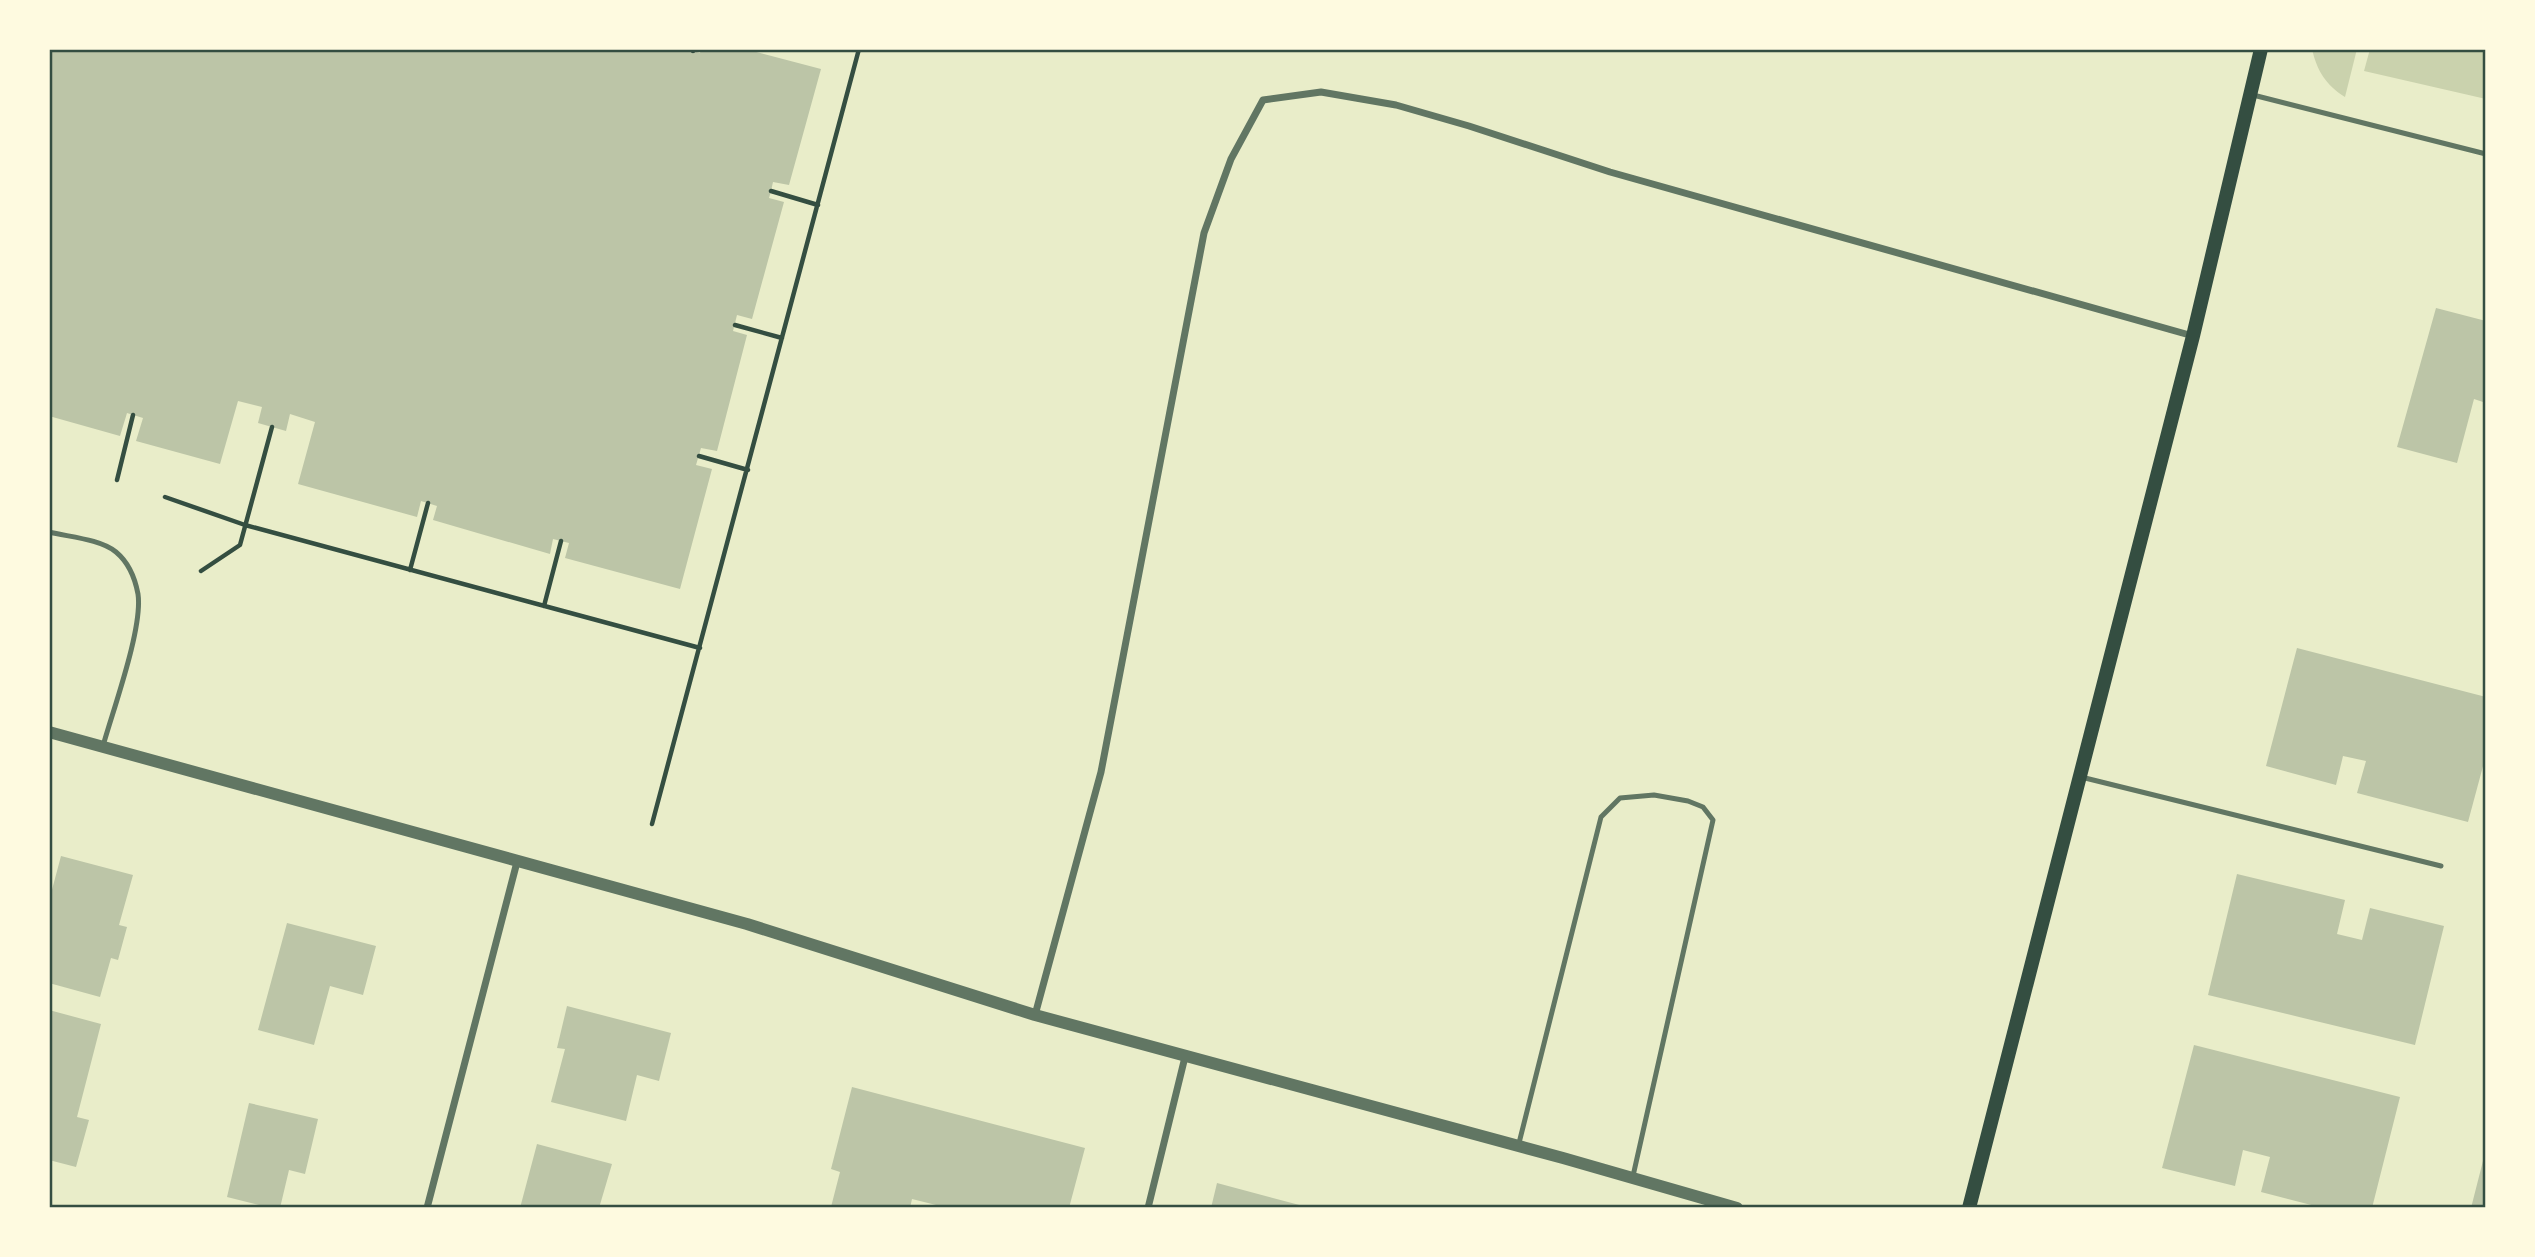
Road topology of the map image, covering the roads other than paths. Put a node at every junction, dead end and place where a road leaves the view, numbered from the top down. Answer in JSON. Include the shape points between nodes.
{"nodes":[{"id":1,"x":2261,"y":49,"type":"edge"},
{"id":2,"x":2250,"y":94,"type":"junction"},
{"id":3,"x":2486,"y":154,"type":"edge"},
{"id":4,"x":2193,"y":336,"type":"junction"},
{"id":5,"x":49,"y":532,"type":"edge"},
{"id":6,"x":49,"y":732,"type":"edge"},
{"id":7,"x":103,"y":746,"type":"junction"},
{"id":8,"x":2081,"y":777,"type":"junction"},
{"id":9,"x":517,"y":862,"type":"junction"},
{"id":10,"x":2441,"y":866,"type":"dead end"},
{"id":11,"x":1035,"y":1015,"type":"junction"},
{"id":12,"x":1185,"y":1057,"type":"junction"},
{"id":13,"x":1518,"y":1147,"type":"junction"},
{"id":14,"x":1632,"y":1178,"type":"junction"},
{"id":15,"x":428,"y":1208,"type":"edge"},
{"id":16,"x":1148,"y":1208,"type":"edge"},
{"id":17,"x":1737,"y":1208,"type":"edge"},
{"id":18,"x":1969,"y":1208,"type":"edge"}],
"edges":[{"from":1,"to":2,"type":"main road"},
{"from":2,"to":3,"type":"lane"},
{"from":2,"to":4,"type":"main road"},
{"from":4,"to":8,"type":"main road"},
{"from":4,"to":11,"type":"street","via":[[1610,172],[1396,105],[1321,92],[1263,100],[1231,159],[1204,233],[1101,772]]},
{"from":5,"to":7,"type":"lane","via":[[115,551],[131,569],[138,596],[136,627]]},
{"from":6,"to":7,"type":"street"},
{"from":7,"to":9,"type":"street"},
{"from":8,"to":10,"type":"lane"},
{"from":8,"to":18,"type":"main road"},
{"from":9,"to":11,"type":"street","via":[[747,924]]},
{"from":9,"to":15,"type":"street"},
{"from":11,"to":12,"type":"street"},
{"from":12,"to":13,"type":"street"},
{"from":12,"to":16,"type":"street"},
{"from":13,"to":14,"type":"street"},
{"from":13,"to":14,"type":"lane","via":[[1601,817],[1620,798],[1654,794],[1688,801],[1703,807],[1713,820]]},
{"from":14,"to":17,"type":"street"}]}
